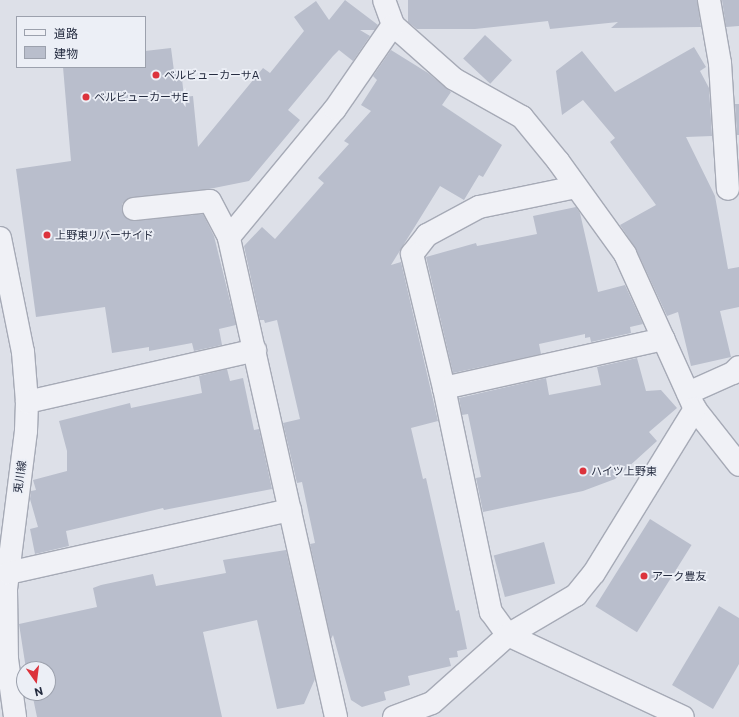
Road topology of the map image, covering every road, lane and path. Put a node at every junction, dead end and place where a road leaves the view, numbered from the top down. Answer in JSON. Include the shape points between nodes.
{"nodes":[{"id":1,"x":384,"y":0,"type":"edge"},
{"id":2,"x":709,"y":0,"type":"edge"},
{"id":3,"x":393,"y":25,"type":"junction"},
{"id":4,"x":576,"y":187,"type":"junction"},
{"id":5,"x":728,"y":189,"type":"dead end"},
{"id":6,"x":134,"y":209,"type":"dead end"},
{"id":7,"x":229,"y":237,"type":"junction"},
{"id":8,"x":0,"y":238,"type":"edge"},
{"id":9,"x":664,"y":339,"type":"junction"},
{"id":10,"x":255,"y":350,"type":"junction"},
{"id":11,"x":739,"y":367,"type":"edge"},
{"id":12,"x":444,"y":388,"type":"junction"},
{"id":13,"x":692,"y":401,"type":"junction"},
{"id":14,"x":27,"y":402,"type":"junction"},
{"id":15,"x":739,"y":466,"type":"edge"},
{"id":16,"x":290,"y":510,"type":"junction"},
{"id":17,"x":8,"y":573,"type":"junction"},
{"id":18,"x":508,"y":635,"type":"junction"},
{"id":19,"x":15,"y":717,"type":"edge"},
{"id":20,"x":336,"y":717,"type":"edge"},
{"id":21,"x":394,"y":717,"type":"edge"},
{"id":22,"x":683,"y":717,"type":"edge"}],
"edges":[{"from":1,"to":3,"type":"street"},
{"from":2,"to":5,"type":"street","via":[[720,63]]},
{"from":3,"to":4,"type":"street","via":[[454,79],[522,117]]},
{"from":3,"to":7,"type":"street","via":[[335,109]]},
{"from":4,"to":9,"type":"street","via":[[625,254]]},
{"from":4,"to":12,"type":"street","via":[[479,207],[427,235],[412,254]]},
{"from":6,"to":7,"type":"street","via":[[210,201]]},
{"from":7,"to":10,"type":"street"},
{"from":8,"to":14,"type":"street","name":"兎川線","via":[[23,352]]},
{"from":9,"to":12,"type":"street"},
{"from":9,"to":13,"type":"street"},
{"from":10,"to":14,"type":"street"},
{"from":10,"to":16,"type":"street"},
{"from":11,"to":13,"type":"street"},
{"from":12,"to":18,"type":"street","via":[[491,612]]},
{"from":13,"to":15,"type":"street"},
{"from":13,"to":18,"type":"street","via":[[594,573],[576,595]]},
{"from":14,"to":17,"type":"street","name":"兎川線","via":[[26,431]]},
{"from":16,"to":17,"type":"street"},
{"from":16,"to":20,"type":"street"},
{"from":17,"to":19,"type":"street","name":"兎川線","via":[[7,659]]},
{"from":18,"to":21,"type":"street","via":[[432,703]]},
{"from":18,"to":22,"type":"street"}]}
